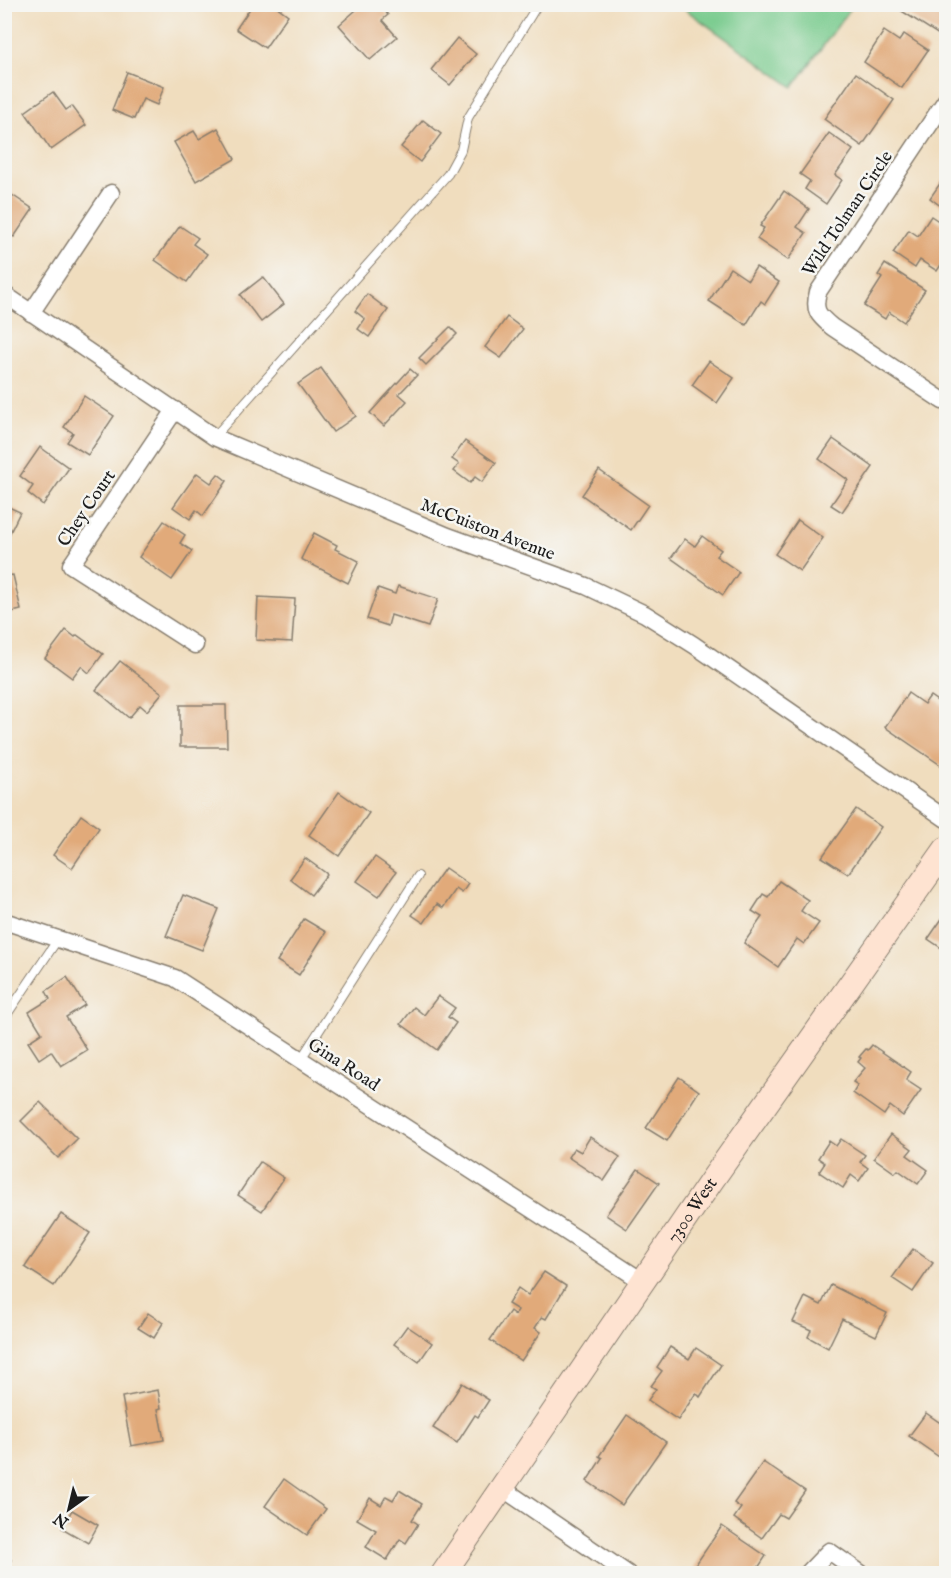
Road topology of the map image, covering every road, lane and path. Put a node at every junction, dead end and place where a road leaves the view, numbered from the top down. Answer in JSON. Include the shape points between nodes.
{"nodes":[{"id":1,"x":538,"y":4,"type":"edge"},
{"id":2,"x":946,"y":100,"type":"edge"},
{"id":3,"x":111,"y":193,"type":"dead end"},
{"id":4,"x":4,"y":294,"type":"edge"},
{"id":5,"x":31,"y":313,"type":"junction"},
{"id":6,"x":943,"y":401,"type":"dead end"},
{"id":7,"x":175,"y":410,"type":"junction"},
{"id":8,"x":214,"y":437,"type":"junction"},
{"id":9,"x":195,"y":645,"type":"dead end"},
{"id":10,"x":946,"y":819,"type":"edge"},
{"id":11,"x":946,"y":849,"type":"edge"},
{"id":12,"x":418,"y":876,"type":"dead end"},
{"id":13,"x":4,"y":921,"type":"edge"},
{"id":14,"x":58,"y":939,"type":"junction"},
{"id":15,"x":4,"y":1019,"type":"edge"},
{"id":16,"x":301,"y":1059,"type":"junction"},
{"id":17,"x":642,"y":1281,"type":"junction"},
{"id":18,"x":502,"y":1488,"type":"junction"},
{"id":19,"x":443,"y":1574,"type":"edge"},
{"id":20,"x":628,"y":1574,"type":"edge"},
{"id":21,"x":807,"y":1574,"type":"edge"},
{"id":22,"x":862,"y":1574,"type":"edge"}],
"edges":[{"from":1,"to":8,"type":"lane","via":[[468,118],[461,150],[447,174]]},
{"from":2,"to":6,"type":"street","name":"Wild Tolman Circle","via":[[815,302],[817,312],[832,327]]},
{"from":3,"to":5,"type":"street"},
{"from":4,"to":5,"type":"street","name":"McCuiston Avenue"},
{"from":5,"to":7,"type":"street","name":"McCuiston Avenue"},
{"from":7,"to":8,"type":"street","name":"McCuiston Avenue"},
{"from":7,"to":9,"type":"street","name":"Chey Court","via":[[71,565]]},
{"from":8,"to":10,"type":"street","name":"McCuiston Avenue","via":[[448,536],[586,586],[645,614]]},
{"from":11,"to":17,"type":"street","name":"7300 West"},
{"from":12,"to":16,"type":"lane"},
{"from":13,"to":14,"type":"street","name":"Gina Road"},
{"from":14,"to":15,"type":"lane"},
{"from":14,"to":16,"type":"street","name":"Gina Road","via":[[175,978]]},
{"from":16,"to":17,"type":"street","name":"Gina Road"},
{"from":17,"to":18,"type":"street","name":"7300 West"},
{"from":18,"to":19,"type":"street","name":"7300 West"},
{"from":18,"to":20,"type":"street"},
{"from":21,"to":22,"type":"street","via":[[828,1551]]}]}
